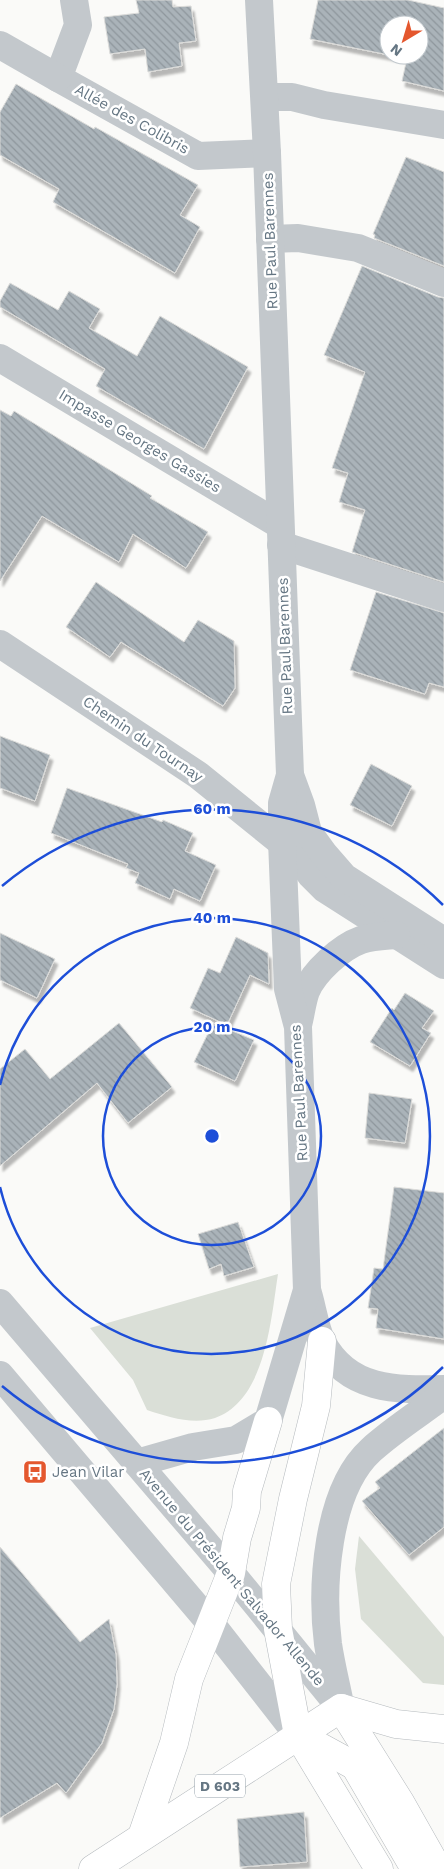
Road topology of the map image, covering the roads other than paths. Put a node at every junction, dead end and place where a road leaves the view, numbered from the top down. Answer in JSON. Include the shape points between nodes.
{"nodes":[{"id":1,"x":74,"y":0,"type":"edge"},
{"id":2,"x":259,"y":0,"type":"edge"},
{"id":3,"x":0,"y":45,"type":"edge"},
{"id":4,"x":58,"y":78,"type":"junction"},
{"id":5,"x":264,"y":97,"type":"junction"},
{"id":6,"x":444,"y":125,"type":"edge"},
{"id":7,"x":267,"y":153,"type":"junction"},
{"id":8,"x":270,"y":238,"type":"junction"},
{"id":9,"x":444,"y":283,"type":"edge"},
{"id":10,"x":0,"y":358,"type":"edge"},
{"id":11,"x":280,"y":535,"type":"junction"},
{"id":12,"x":444,"y":598,"type":"edge"},
{"id":13,"x":0,"y":644,"type":"edge"},
{"id":14,"x":290,"y":775,"type":"junction"},
{"id":15,"x":282,"y":841,"type":"junction"},
{"id":16,"x":396,"y":935,"type":"junction"},
{"id":17,"x":444,"y":941,"type":"edge"},
{"id":18,"x":444,"y":965,"type":"edge"},
{"id":19,"x":298,"y":1026,"type":"junction"},
{"id":20,"x":307,"y":1290,"type":"junction"},
{"id":21,"x":0,"y":1303,"type":"edge"},
{"id":22,"x":322,"y":1341,"type":"junction"},
{"id":23,"x":0,"y":1375,"type":"edge"},
{"id":24,"x":444,"y":1389,"type":"edge"},
{"id":25,"x":444,"y":1395,"type":"edge"},
{"id":26,"x":268,"y":1421,"type":"junction"},
{"id":27,"x":137,"y":1463,"type":"junction"},
{"id":28,"x":231,"y":1573,"type":"junction"},
{"id":29,"x":211,"y":1624,"type":"junction"},
{"id":30,"x":278,"y":1630,"type":"junction"},
{"id":31,"x":341,"y":1708,"type":"junction"},
{"id":32,"x":444,"y":1729,"type":"edge"},
{"id":33,"x":298,"y":1735,"type":"junction"},
{"id":34,"x":142,"y":1836,"type":"junction"},
{"id":35,"x":93,"y":1869,"type":"edge"},
{"id":36,"x":379,"y":1869,"type":"edge"},
{"id":37,"x":415,"y":1869,"type":"edge"},
{"id":38,"x":438,"y":1869,"type":"edge"}],
"edges":[{"from":1,"to":4,"type":"street","name":"Allée des Colibris","via":[[78,26]]},
{"from":2,"to":5,"type":"street","name":"Rue Paul Barennes"},
{"from":3,"to":4,"type":"street","name":"Allée des Colibris"},
{"from":4,"to":7,"type":"street","name":"Allée des Colibris","via":[[198,156]]},
{"from":5,"to":6,"type":"street","via":[[292,97]]},
{"from":5,"to":7,"type":"street","name":"Rue Paul Barennes"},
{"from":7,"to":8,"type":"street","name":"Rue Paul Barennes"},
{"from":8,"to":9,"type":"street","via":[[298,238],[358,248]]},
{"from":8,"to":11,"type":"street","name":"Rue Paul Barennes"},
{"from":10,"to":11,"type":"street","name":"Impasse Georges Gassies"},
{"from":11,"to":12,"type":"street","name":"Impasse Georges Gassies"},
{"from":11,"to":14,"type":"street","name":"Rue Paul Barennes"},
{"from":13,"to":15,"type":"street","name":"Chemin du Tournay","via":[[198,775]]},
{"from":14,"to":15,"type":"street","name":"Rue Paul Barennes","via":[[282,803]]},
{"from":14,"to":17,"type":"street","via":[[308,832],[344,877]]},
{"from":15,"to":16,"type":"street","name":"Chemin du Tournay","via":[[325,889]]},
{"from":15,"to":19,"type":"street","name":"Rue Paul Barennes","via":[[288,989]]},
{"from":16,"to":18,"type":"street","name":"Chemin du Tournay"},
{"from":16,"to":19,"type":"street","via":[[359,940],[316,974],[306,992]]},
{"from":19,"to":20,"type":"street","name":"Rue Paul Barennes"},
{"from":20,"to":22,"type":"street","name":"Rue Paul Barennes"},
{"from":20,"to":26,"type":"street","name":"Rue Paul Barennes"},
{"from":21,"to":27,"type":"street","name":"Avenue du Président Salvador Allende"},
{"from":22,"to":24,"type":"street","via":[[340,1365],[360,1379],[382,1387]]},
{"from":22,"to":30,"type":"main road","via":[[316,1406],[276,1584]]},
{"from":23,"to":29,"type":"street"},
{"from":25,"to":31,"type":"street","via":[[370,1450],[352,1473],[338,1504],[329,1546],[326,1600],[328,1644]]},
{"from":26,"to":27,"type":"street","via":[[236,1440],[193,1447]]},
{"from":26,"to":28,"type":"main road","via":[[248,1491]]},
{"from":27,"to":28,"type":"street","name":"Avenue du Président Salvador Allende"},
{"from":28,"to":29,"type":"main road"},
{"from":28,"to":30,"type":"street","name":"Avenue du Président Salvador Allende"},
{"from":29,"to":33,"type":"street"},
{"from":29,"to":34,"type":"main road","via":[[189,1679],[174,1743]]},
{"from":30,"to":31,"type":"street","name":"Avenue du Président Salvador Allende"},
{"from":30,"to":33,"type":"main road"},
{"from":31,"to":32,"type":"main road","via":[[396,1724]]},
{"from":31,"to":33,"type":"main road","number":"D 603"},
{"from":31,"to":38,"type":"main road","name":"Avenue du Président Salvador Allende"},
{"from":33,"to":34,"type":"main road","number":"D 603"},
{"from":33,"to":36,"type":"main road"},
{"from":33,"to":37,"type":"main road","via":[[354,1766]]},
{"from":34,"to":35,"type":"main road","number":"D 603"}]}
